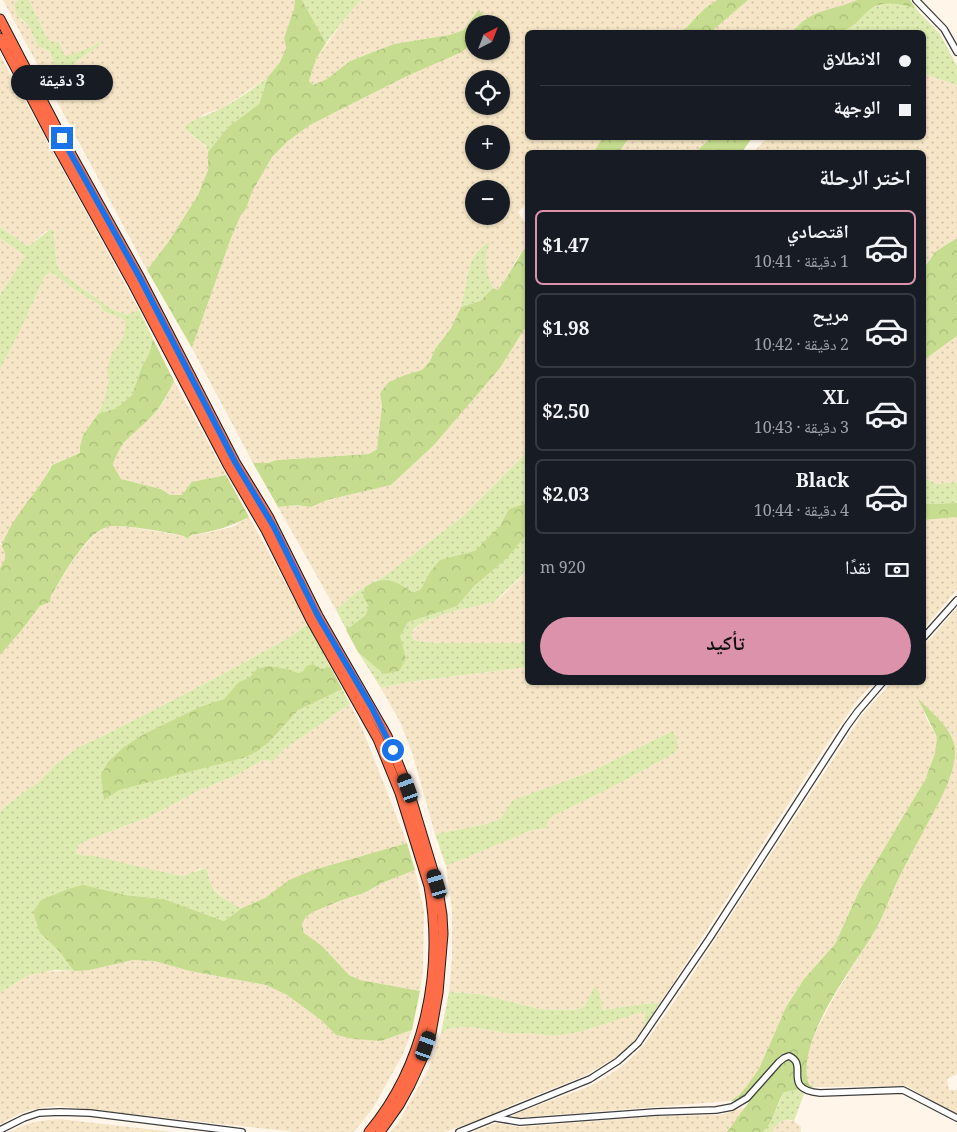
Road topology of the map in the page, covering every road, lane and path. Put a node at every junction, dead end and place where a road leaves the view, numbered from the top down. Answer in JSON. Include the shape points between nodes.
{"nodes":[{"id":1,"x":916,"y":0,"type":"edge"},
{"id":2,"x":0,"y":19,"type":"edge"},
{"id":3,"x":0,"y":38,"type":"edge"},
{"id":4,"x":957,"y":52,"type":"edge"},
{"id":5,"x":957,"y":600,"type":"edge"},
{"id":6,"x":926,"y":635,"type":"edge"},
{"id":7,"x":880,"y":685,"type":"edge"},
{"id":8,"x":496,"y":1118,"type":"junction"},
{"id":9,"x":957,"y":1118,"type":"edge"},
{"id":10,"x":0,"y":1130,"type":"edge"},
{"id":11,"x":242,"y":1132,"type":"edge"},
{"id":12,"x":369,"y":1132,"type":"edge"},
{"id":13,"x":380,"y":1132,"type":"edge"},
{"id":14,"x":459,"y":1132,"type":"edge"}],
"edges":[{"from":1,"to":4,"type":"street","via":[[944,29]]},
{"from":2,"to":13,"type":"highway","via":[[235,462],[271,522],[318,616],[387,736],[408,788],[437,884],[443,934],[431,1033],[410,1084]]},
{"from":3,"to":12,"type":"highway","via":[[266,530],[311,620],[364,713],[400,793],[432,901],[434,934],[430,990],[414,1057],[393,1099]]},
{"from":5,"to":6,"type":"street"},
{"from":7,"to":8,"type":"street","via":[[847,726],[638,1043],[590,1080]]},
{"from":8,"to":9,"type":"street","via":[[520,1122],[732,1107],[747,1098],[779,1062],[789,1056],[797,1063],[800,1087],[809,1092],[904,1090]]},
{"from":8,"to":14,"type":"street"},
{"from":10,"to":11,"type":"street","via":[[24,1118],[60,1112]]}]}
